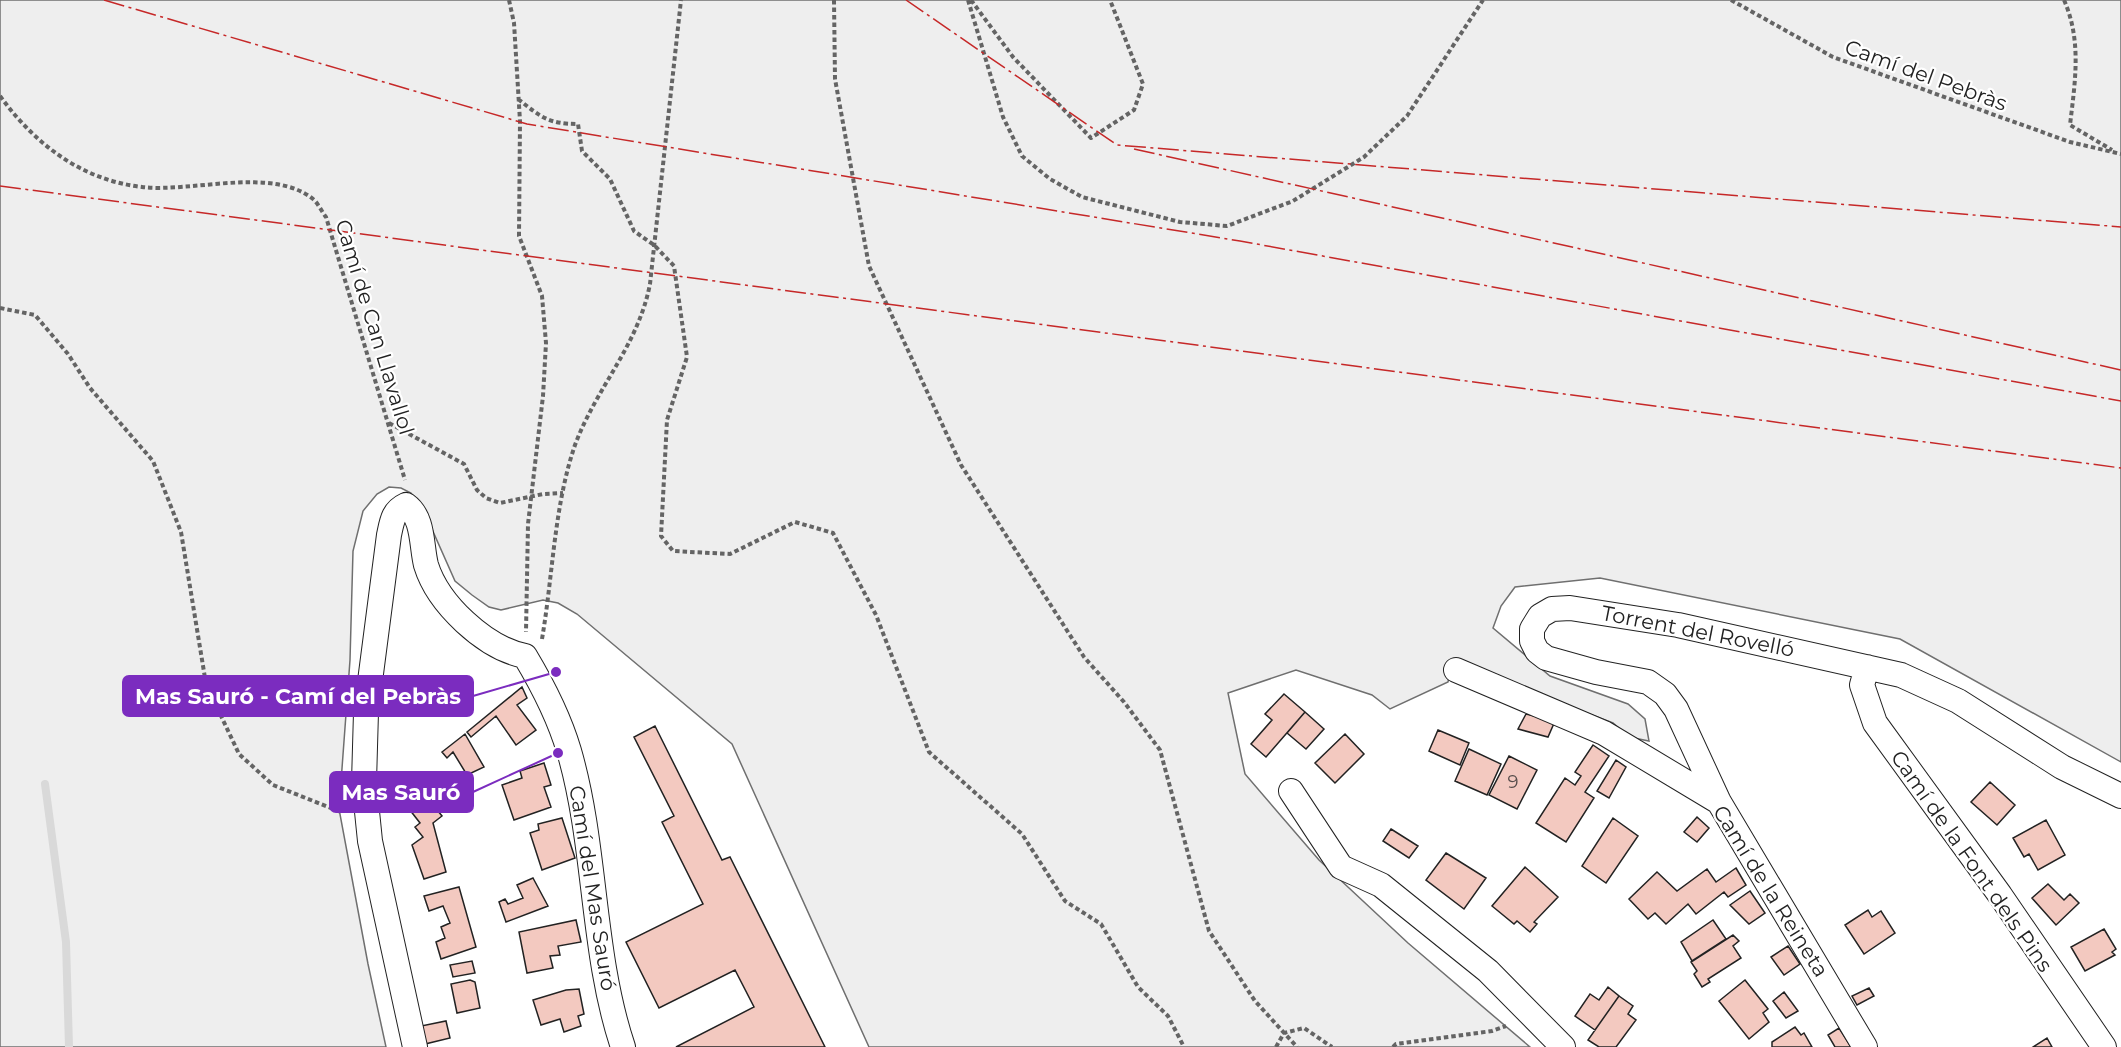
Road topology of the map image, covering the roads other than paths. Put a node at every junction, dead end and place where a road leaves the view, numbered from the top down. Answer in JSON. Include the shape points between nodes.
{"nodes":[{"id":1,"x":1867,"y":667,"type":"junction"},
{"id":2,"x":1456,"y":670,"type":"dead end"},
{"id":3,"x":1291,"y":790,"type":"dead end"},
{"id":4,"x":2121,"y":796,"type":"edge"},
{"id":5,"x":1719,"y":802,"type":"junction"},
{"id":6,"x":415,"y":1047,"type":"edge"},
{"id":7,"x":624,"y":1047,"type":"edge"},
{"id":8,"x":1563,"y":1047,"type":"edge"},
{"id":9,"x":1865,"y":1047,"type":"edge"},
{"id":10,"x":2104,"y":1047,"type":"edge"}],
"edges":[{"from":1,"to":4,"type":"street","name":"Torrent del Rovelló","via":[[1920,682],[1958,701],[2062,767]]},
{"from":1,"to":5,"type":"street","name":"Torrent del Rovelló","via":[[1678,625],[1570,608],[1552,609],[1540,616],[1532,629],[1532,641],[1546,658],[1648,682],[1665,694],[1676,708]]},
{"from":1,"to":10,"type":"street","name":"Camí de la Font dels Pins","via":[[1862,685],[1875,723]]},
{"from":2,"to":5,"type":"street","name":"Camí de la Reineta","via":[[1604,733]]},
{"from":3,"to":8,"type":"street","via":[[1341,867],[1381,885],[1488,971]]},
{"from":5,"to":9,"type":"street","name":"Camí de la Reineta"},
{"from":6,"to":7,"type":"street","name":"Camí del Mas Sauró","via":[[370,841],[364,782],[366,712],[389,535],[397,509],[406,505],[417,519],[431,578],[446,603],[475,629],[513,653],[525,656],[542,684],[569,751],[608,988]]}]}
